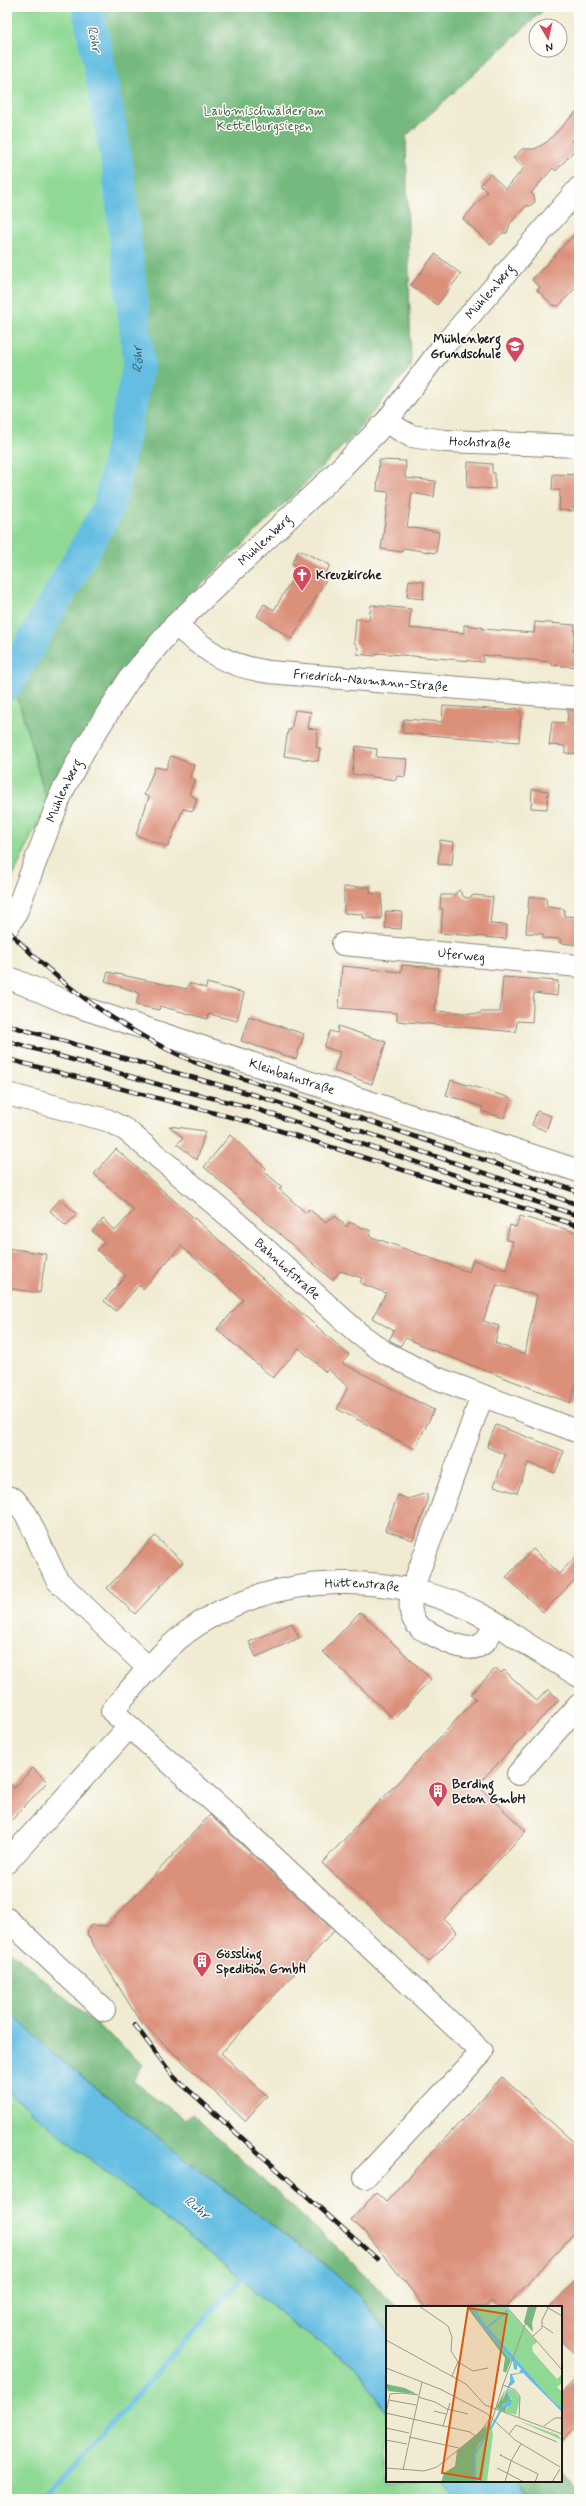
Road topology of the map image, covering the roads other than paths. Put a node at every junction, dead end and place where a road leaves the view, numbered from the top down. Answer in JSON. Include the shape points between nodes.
{"nodes":[{"id":1,"x":579,"y":188,"type":"edge"},
{"id":2,"x":386,"y":422,"type":"junction"},
{"id":3,"x":579,"y":446,"type":"edge"},
{"id":4,"x":175,"y":625,"type":"junction"},
{"id":5,"x":579,"y":698,"type":"edge"},
{"id":6,"x":7,"y":928,"type":"edge"},
{"id":7,"x":343,"y":944,"type":"dead end"},
{"id":8,"x":579,"y":966,"type":"edge"},
{"id":9,"x":7,"y":978,"type":"edge"},
{"id":10,"x":7,"y":1094,"type":"edge"},
{"id":11,"x":579,"y":1171,"type":"edge"},
{"id":12,"x":482,"y":1396,"type":"junction"},
{"id":13,"x":579,"y":1432,"type":"edge"},
{"id":14,"x":7,"y":1497,"type":"edge"},
{"id":15,"x":412,"y":1590,"type":"junction"},
{"id":16,"x":495,"y":1623,"type":"junction"},
{"id":17,"x":149,"y":1669,"type":"junction"},
{"id":18,"x":579,"y":1676,"type":"edge"},
{"id":19,"x":579,"y":1705,"type":"edge"},
{"id":20,"x":129,"y":1726,"type":"junction"},
{"id":21,"x":518,"y":1774,"type":"dead end"},
{"id":22,"x":7,"y":1862,"type":"edge"},
{"id":23,"x":7,"y":1919,"type":"edge"},
{"id":24,"x":104,"y":2010,"type":"dead end"},
{"id":25,"x":365,"y":2177,"type":"dead end"}],
"edges":[{"from":1,"to":2,"type":"street","name":"Mühlenberg","via":[[440,350]]},
{"from":2,"to":3,"type":"street","name":"Hochstraße","via":[[411,436],[445,441]]},
{"from":2,"to":4,"type":"street","name":"Mühlenberg"},
{"from":4,"to":5,"type":"street","name":"Friedrich-Naumann-Straße","via":[[219,659],[245,668]]},
{"from":4,"to":6,"type":"street","name":"Mühlenberg","via":[[130,678],[84,750],[62,792],[15,915]]},
{"from":7,"to":8,"type":"street","name":"Uferweg"},
{"from":9,"to":11,"type":"street","name":"Kleinbahnstraße","via":[[71,1004]]},
{"from":10,"to":12,"type":"street","name":"Bahnhofstraße","via":[[107,1120],[126,1130],[229,1216],[358,1333],[384,1352],[431,1376]]},
{"from":12,"to":13,"type":"street","name":"Bahnhofstraße"},
{"from":12,"to":15,"type":"street"},
{"from":14,"to":17,"type":"street","via":[[14,1499],[26,1514],[57,1580]]},
{"from":15,"to":16,"type":"street","name":"Hüttenstraße","via":[[462,1606]]},
{"from":15,"to":16,"type":"street","via":[[410,1610],[415,1623],[420,1628],[463,1648],[477,1646],[485,1641]]},
{"from":15,"to":17,"type":"street","name":"Hüttenstraße","via":[[313,1584],[269,1592],[223,1609],[187,1632]]},
{"from":16,"to":18,"type":"street","name":"Hüttenstraße"},
{"from":17,"to":20,"type":"street","name":"Hüttenstraße","via":[[112,1711]]},
{"from":19,"to":21,"type":"street"},
{"from":20,"to":22,"type":"street"},
{"from":20,"to":25,"type":"street","via":[[223,1810],[482,2052]]},
{"from":23,"to":24,"type":"street"}]}
